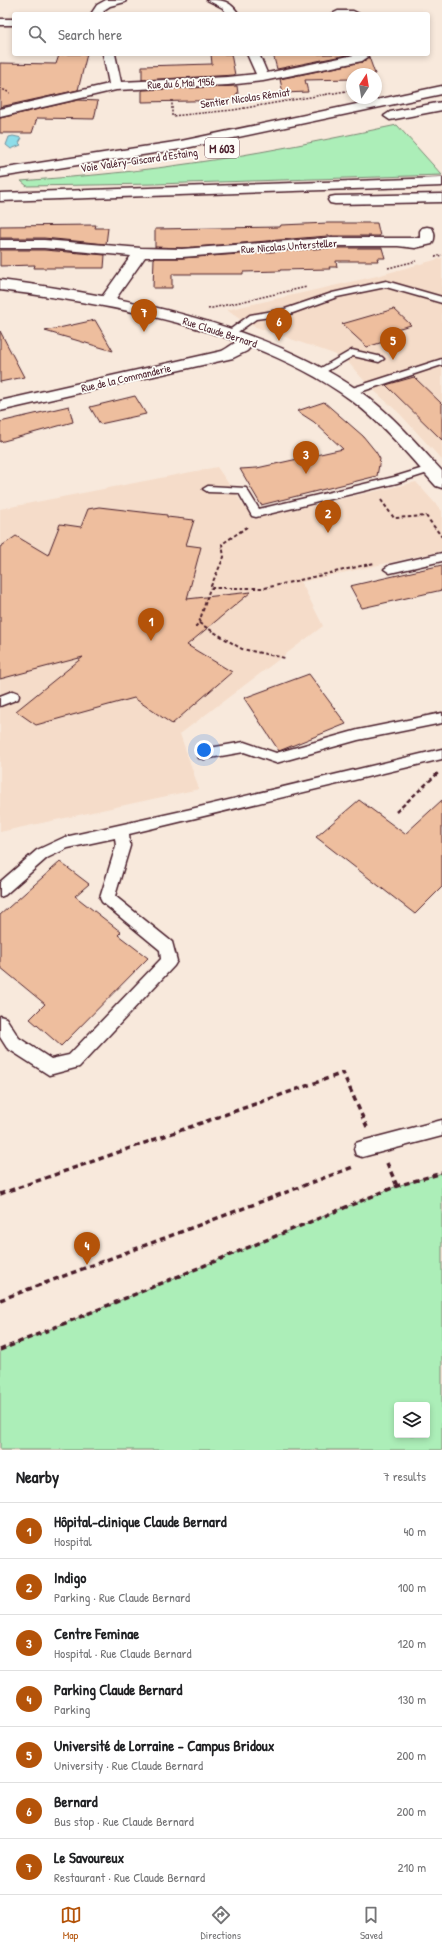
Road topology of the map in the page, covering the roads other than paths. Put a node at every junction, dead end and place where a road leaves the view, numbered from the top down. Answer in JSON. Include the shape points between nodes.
{"nodes":[{"id":1,"x":121,"y":0,"type":"edge"},
{"id":2,"x":212,"y":0,"type":"edge"},
{"id":3,"x":98,"y":12,"type":"edge"},
{"id":4,"x":231,"y":12,"type":"edge"},
{"id":5,"x":0,"y":22,"type":"edge"},
{"id":6,"x":12,"y":22,"type":"edge"},
{"id":7,"x":109,"y":56,"type":"edge"},
{"id":8,"x":254,"y":56,"type":"edge"},
{"id":9,"x":362,"y":57,"type":"dead end"},
{"id":10,"x":263,"y":77,"type":"junction"},
{"id":11,"x":116,"y":86,"type":"junction"},
{"id":12,"x":442,"y":90,"type":"edge"},
{"id":13,"x":442,"y":106,"type":"edge"},
{"id":14,"x":0,"y":113,"type":"edge"},
{"id":15,"x":381,"y":118,"type":"dead end"},
{"id":16,"x":272,"y":139,"type":"dead end"},
{"id":17,"x":0,"y":174,"type":"edge"},
{"id":18,"x":442,"y":182,"type":"edge"},
{"id":19,"x":0,"y":197,"type":"edge"},
{"id":20,"x":442,"y":198,"type":"edge"},
{"id":21,"x":324,"y":200,"type":"dead end"},
{"id":22,"x":286,"y":201,"type":"dead end"},
{"id":23,"x":0,"y":203,"type":"edge"},
{"id":24,"x":428,"y":231,"type":"dead end"},
{"id":25,"x":0,"y":244,"type":"edge"},
{"id":26,"x":141,"y":252,"type":"junction"},
{"id":27,"x":0,"y":285,"type":"edge"},
{"id":28,"x":442,"y":300,"type":"edge"},
{"id":29,"x":108,"y":301,"type":"junction"},
{"id":30,"x":229,"y":334,"type":"junction"},
{"id":31,"x":248,"y":341,"type":"junction"},
{"id":32,"x":379,"y":359,"type":"dead end"},
{"id":33,"x":442,"y":362,"type":"edge"},
{"id":34,"x":319,"y":372,"type":"junction"},
{"id":35,"x":350,"y":392,"type":"junction"},
{"id":36,"x":0,"y":406,"type":"edge"},
{"id":37,"x":430,"y":469,"type":"junction"},
{"id":38,"x":442,"y":482,"type":"edge"},
{"id":39,"x":208,"y":489,"type":"dead end"},
{"id":40,"x":442,"y":557,"type":"edge"},
{"id":41,"x":385,"y":565,"type":"road end"},
{"id":42,"x":13,"y":696,"type":"dead end"},
{"id":43,"x":0,"y":701,"type":"edge"},
{"id":44,"x":442,"y":718,"type":"edge"},
{"id":45,"x":204,"y":754,"type":"dead end"},
{"id":46,"x":442,"y":754,"type":"edge"},
{"id":47,"x":122,"y":831,"type":"junction"},
{"id":48,"x":0,"y":891,"type":"edge"},
{"id":49,"x":0,"y":1023,"type":"edge"},
{"id":50,"x":442,"y":1128,"type":"edge"},
{"id":51,"x":362,"y":1149,"type":"dead end"}],
"edges":[{"from":1,"to":3,"type":"main road","via":[[103,5]]},
{"from":2,"to":4,"type":"main road","via":[[227,6]]},
{"from":5,"to":6,"type":"main road"},
{"from":7,"to":11,"type":"main road"},
{"from":8,"to":10,"type":"main road"},
{"from":9,"to":10,"type":"main road","name":"Rue du 6 Mai 1956"},
{"from":10,"to":11,"type":"main road","name":"Rue du 6 Mai 1956"},
{"from":11,"to":14,"type":"main road","name":"Rue du 6 Mai 1956"},
{"from":12,"to":17,"type":"main road","via":[[181,145]]},
{"from":13,"to":15,"type":"main road"},
{"from":16,"to":17,"type":"main road","name":"Voie Valéry-Giscard d'Estaing","number":"M 603","via":[[78,169]]},
{"from":18,"to":19,"type":"main road"},
{"from":20,"to":21,"type":"main road"},
{"from":22,"to":23,"type":"main road"},
{"from":24,"to":26,"type":"main road","name":"Rue Nicolas Untersteller","via":[[427,241],[415,244],[327,242],[212,252]]},
{"from":25,"to":26,"type":"main road","name":"Rue Nicolas Untersteller","via":[[44,244]]},
{"from":26,"to":29,"type":"main road"},
{"from":27,"to":29,"type":"main road","name":"Rue Claude Bernard"},
{"from":28,"to":30,"type":"lane","via":[[386,284],[335,295],[287,312],[253,317]]},
{"from":29,"to":30,"type":"main road","name":"Rue Claude Bernard"},
{"from":30,"to":31,"type":"main road","name":"Rue Claude Bernard"},
{"from":31,"to":34,"type":"main road","name":"Rue Claude Bernard","via":[[276,351]]},
{"from":31,"to":36,"type":"main road","name":"Rue de la Commanderie","via":[[227,355]]},
{"from":32,"to":34,"type":"lane","via":[[352,353]]},
{"from":33,"to":35,"type":"lane"},
{"from":34,"to":35,"type":"main road","name":"Rue Claude Bernard"},
{"from":35,"to":37,"type":"main road","name":"Rue Claude Bernard","via":[[394,430]]},
{"from":37,"to":38,"type":"main road","name":"Rue Claude Bernard"},
{"from":37,"to":39,"type":"lane","via":[[372,486],[256,513],[242,490]]},
{"from":40,"to":41,"type":"lane"},
{"from":42,"to":43,"type":"lane"},
{"from":44,"to":45,"type":"lane","via":[[358,735],[276,758],[244,747]]},
{"from":46,"to":47,"type":"lane"},
{"from":47,"to":48,"type":"lane","via":[[65,843],[42,854]]},
{"from":47,"to":49,"type":"lane","via":[[123,846],[107,898],[167,947],[169,961],[73,1062],[49,1067],[13,1043]]},
{"from":50,"to":51,"type":"lane"}]}
